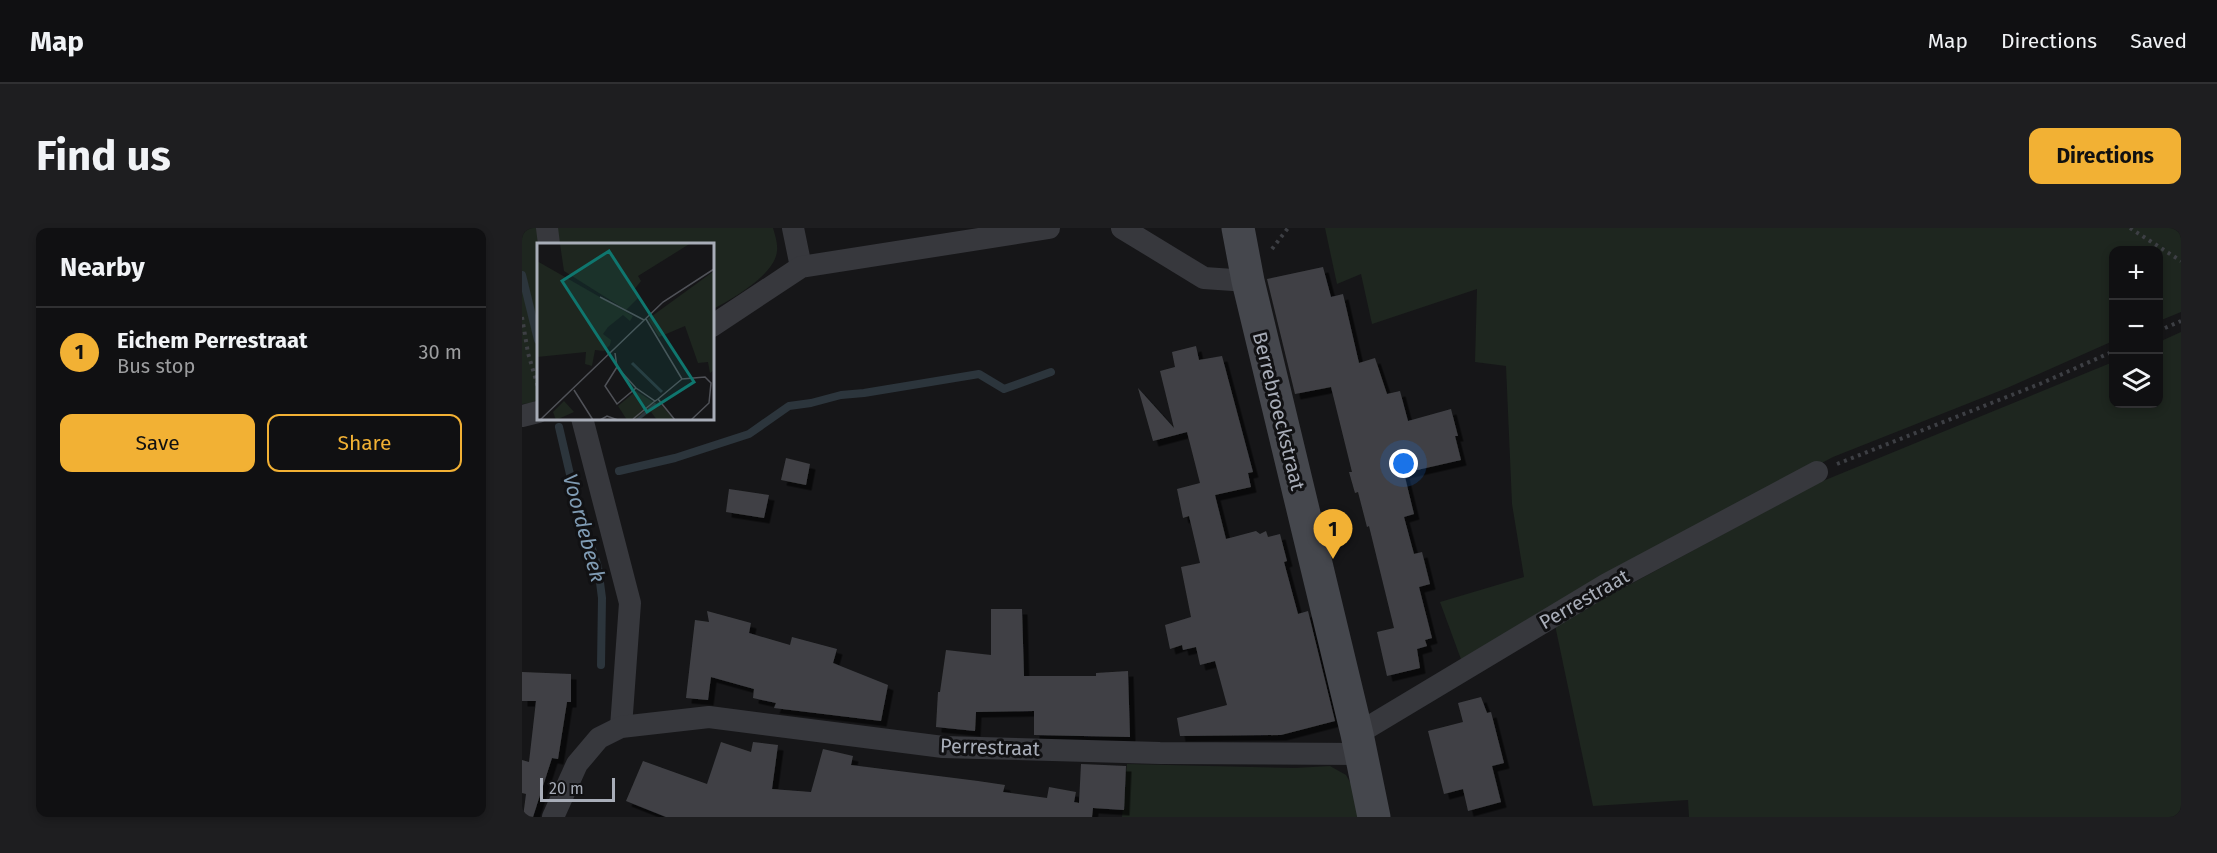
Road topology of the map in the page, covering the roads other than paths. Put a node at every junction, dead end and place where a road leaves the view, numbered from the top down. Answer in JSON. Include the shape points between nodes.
{"nodes":[{"id":1,"x":547,"y":228,"type":"edge"},
{"id":2,"x":793,"y":228,"type":"edge"},
{"id":3,"x":1049,"y":228,"type":"edge"},
{"id":4,"x":1122,"y":228,"type":"edge"},
{"id":5,"x":1238,"y":228,"type":"edge"},
{"id":6,"x":549,"y":243,"type":"edge"},
{"id":7,"x":801,"y":267,"type":"junction"},
{"id":8,"x":1248,"y":281,"type":"junction"},
{"id":9,"x":714,"y":325,"type":"edge"},
{"id":10,"x":537,"y":411,"type":"edge"},
{"id":11,"x":522,"y":416,"type":"edge"},
{"id":12,"x":583,"y":420,"type":"edge"},
{"id":13,"x":1817,"y":472,"type":"road end"},
{"id":14,"x":621,"y":727,"type":"junction"},
{"id":15,"x":1359,"y":744,"type":"junction"},
{"id":16,"x":553,"y":817,"type":"edge"},
{"id":17,"x":1374,"y":817,"type":"edge"}],
"edges":[{"from":1,"to":6,"type":"street"},
{"from":2,"to":7,"type":"street"},
{"from":3,"to":7,"type":"street"},
{"from":4,"to":8,"type":"street","via":[[1204,278]]},
{"from":5,"to":8,"type":"street","name":"Berrebroeckstraat"},
{"from":7,"to":9,"type":"street"},
{"from":8,"to":15,"type":"street","name":"Berrebroeckstraat"},
{"from":10,"to":11,"type":"street"},
{"from":12,"to":14,"type":"street","via":[[630,603]]},
{"from":13,"to":15,"type":"street","name":"Perrestraat","via":[[1607,584]]},
{"from":14,"to":15,"type":"street","name":"Perrestraat","via":[[710,717],[943,747],[1160,753]]},
{"from":14,"to":16,"type":"street","via":[[599,738],[577,764]]},
{"from":15,"to":17,"type":"street","name":"Berrebroeckstraat"}]}
